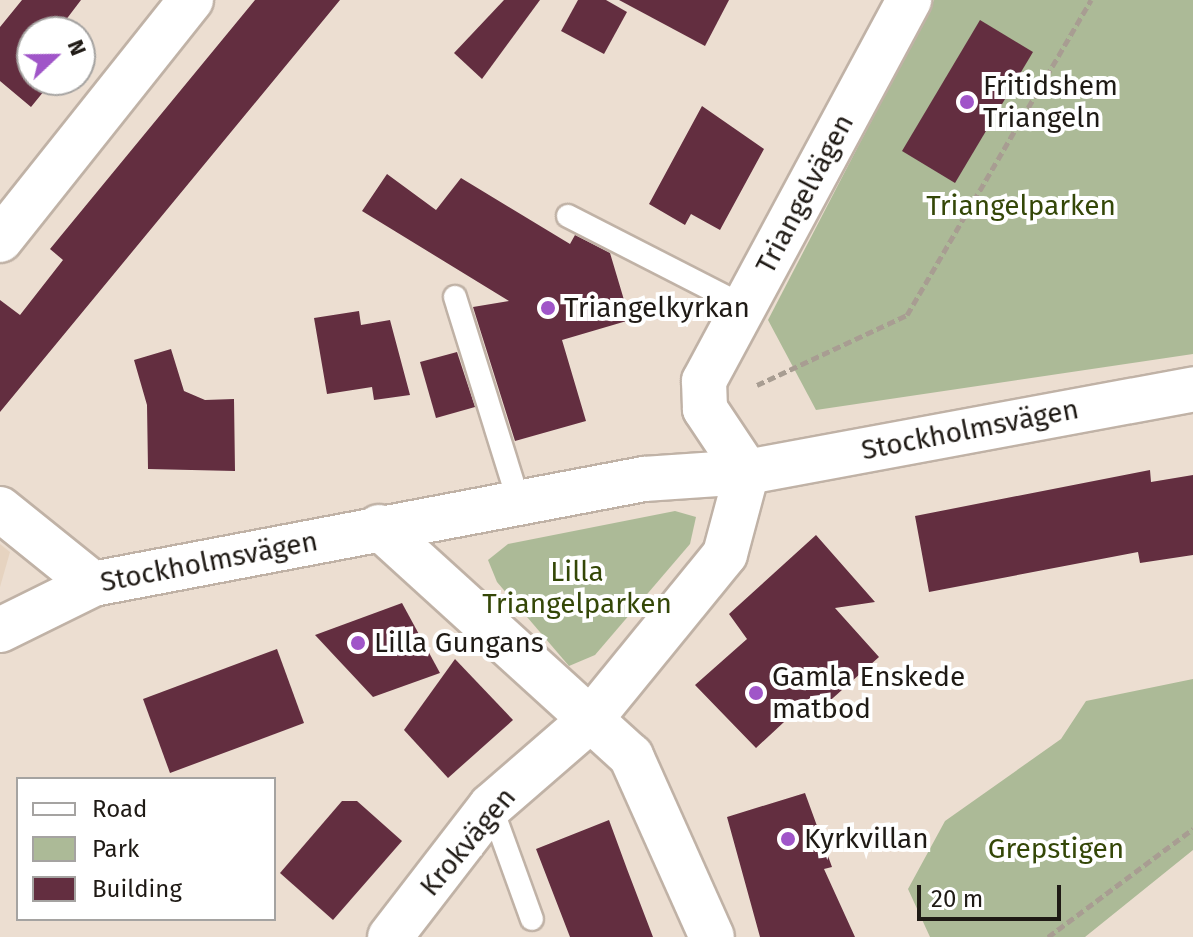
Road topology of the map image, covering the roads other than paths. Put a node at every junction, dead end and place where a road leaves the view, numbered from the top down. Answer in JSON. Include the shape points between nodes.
{"nodes":[{"id":1,"x":191,"y":0,"type":"edge"},
{"id":2,"x":909,"y":0,"type":"edge"},
{"id":3,"x":568,"y":216,"type":"dead end"},
{"id":4,"x":0,"y":240,"type":"edge"},
{"id":5,"x":455,"y":297,"type":"dead end"},
{"id":6,"x":744,"y":306,"type":"junction"},
{"id":7,"x":1193,"y":389,"type":"edge"},
{"id":8,"x":747,"y":472,"type":"junction"},
{"id":9,"x":519,"y":502,"type":"junction"},
{"id":10,"x":0,"y":509,"type":"edge"},
{"id":11,"x":379,"y":527,"type":"junction"},
{"id":12,"x":93,"y":584,"type":"junction"},
{"id":13,"x":0,"y":630,"type":"edge"},
{"id":14,"x":589,"y":721,"type":"junction"},
{"id":15,"x":491,"y":806,"type":"junction"},
{"id":16,"x":532,"y":919,"type":"dead end"},
{"id":17,"x":390,"y":937,"type":"edge"},
{"id":18,"x":712,"y":937,"type":"edge"}],
"edges":[{"from":1,"to":4,"type":"street"},
{"from":2,"to":6,"type":"street","name":"Triangelvägen"},
{"from":3,"to":6,"type":"lane"},
{"from":5,"to":9,"type":"lane"},
{"from":6,"to":8,"type":"street","name":"Triangelvägen","via":[[704,381],[705,409]]},
{"from":7,"to":8,"type":"street","name":"Stockholmsvägen"},
{"from":8,"to":9,"type":"street","name":"Stockholmsvägen","via":[[644,479]]},
{"from":8,"to":14,"type":"street","via":[[725,554]]},
{"from":9,"to":11,"type":"street","name":"Stockholmsvägen"},
{"from":10,"to":12,"type":"street"},
{"from":11,"to":12,"type":"street","name":"Stockholmsvägen"},
{"from":11,"to":14,"type":"street"},
{"from":12,"to":13,"type":"street","name":"Stockholmsvägen"},
{"from":14,"to":15,"type":"street","name":"Krokvägen"},
{"from":14,"to":18,"type":"street","via":[[631,756]]},
{"from":15,"to":16,"type":"lane"},
{"from":15,"to":17,"type":"street","name":"Krokvägen"}]}
